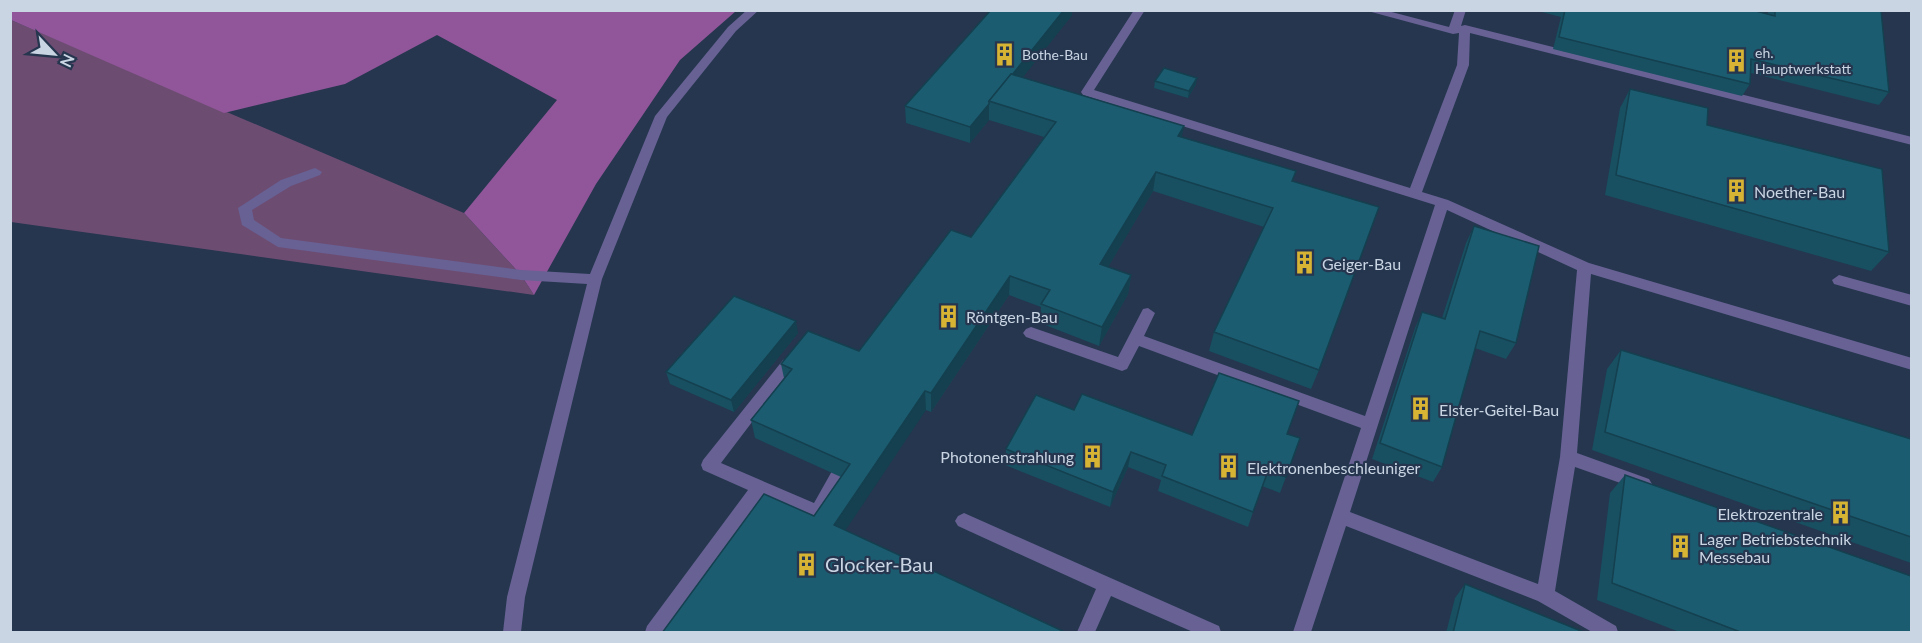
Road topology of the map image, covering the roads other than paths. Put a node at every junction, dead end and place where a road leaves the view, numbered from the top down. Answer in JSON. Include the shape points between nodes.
{"nodes":[{"id":1,"x":754,"y":10,"type":"edge"},
{"id":2,"x":1140,"y":10,"type":"edge"},
{"id":3,"x":1369,"y":10,"type":"edge"},
{"id":4,"x":1461,"y":10,"type":"edge"},
{"id":5,"x":1459,"y":30,"type":"junction"},
{"id":6,"x":1911,"y":141,"type":"edge"},
{"id":7,"x":315,"y":172,"type":"dead end"},
{"id":8,"x":1414,"y":194,"type":"junction"},
{"id":9,"x":1443,"y":203,"type":"junction"},
{"id":10,"x":1584,"y":267,"type":"junction"},
{"id":11,"x":595,"y":279,"type":"junction"},
{"id":12,"x":1839,"y":280,"type":"dead end"},
{"id":13,"x":1911,"y":301,"type":"edge"},
{"id":14,"x":1148,"y":313,"type":"dead end"},
{"id":15,"x":1031,"y":333,"type":"dead end"},
{"id":16,"x":1134,"y":339,"type":"junction"},
{"id":17,"x":788,"y":364,"type":"edge"},
{"id":18,"x":1911,"y":364,"type":"edge"},
{"id":19,"x":757,"y":404,"type":"junction"},
{"id":20,"x":777,"y":411,"type":"edge"},
{"id":21,"x":1370,"y":425,"type":"junction"},
{"id":22,"x":1568,"y":457,"type":"junction"},
{"id":23,"x":838,"y":476,"type":"edge"},
{"id":24,"x":760,"y":487,"type":"junction"},
{"id":25,"x":1657,"y":489,"type":"edge"},
{"id":26,"x":1340,"y":516,"type":"junction"},
{"id":27,"x":964,"y":521,"type":"dead end"},
{"id":28,"x":1107,"y":585,"type":"junction"},
{"id":29,"x":1545,"y":595,"type":"junction"},
{"id":30,"x":1185,"y":627,"type":"edge"},
{"id":31,"x":512,"y":633,"type":"edge"},
{"id":32,"x":654,"y":633,"type":"edge"},
{"id":33,"x":1086,"y":633,"type":"edge"},
{"id":34,"x":1212,"y":633,"type":"edge"},
{"id":35,"x":1302,"y":633,"type":"edge"},
{"id":36,"x":1609,"y":633,"type":"edge"}],
"edges":[{"from":1,"to":11,"type":"street","via":[[732,29],[661,116]]},
{"from":2,"to":8,"type":"street","via":[[1087,92]]},
{"from":3,"to":5,"type":"street"},
{"from":4,"to":5,"type":"street"},
{"from":5,"to":6,"type":"street"},
{"from":5,"to":8,"type":"street","via":[[1464,65]]},
{"from":7,"to":11,"type":"street","via":[[286,183],[244,208],[247,222],[278,242],[521,275]]},
{"from":8,"to":9,"type":"street"},
{"from":9,"to":10,"type":"street"},
{"from":9,"to":21,"type":"street"},
{"from":10,"to":18,"type":"street"},
{"from":10,"to":22,"type":"street"},
{"from":11,"to":31,"type":"street","via":[[516,597]]},
{"from":12,"to":13,"type":"street"},
{"from":14,"to":16,"type":"street"},
{"from":15,"to":16,"type":"street","via":[[1122,365]]},
{"from":16,"to":21,"type":"street"},
{"from":17,"to":19,"type":"street"},
{"from":19,"to":20,"type":"street"},
{"from":19,"to":24,"type":"street","via":[[709,465]]},
{"from":21,"to":26,"type":"street"},
{"from":22,"to":25,"type":"street"},
{"from":22,"to":29,"type":"street"},
{"from":23,"to":24,"type":"street","via":[[823,515]]},
{"from":24,"to":32,"type":"street"},
{"from":26,"to":29,"type":"street"},
{"from":26,"to":35,"type":"street"},
{"from":27,"to":28,"type":"street"},
{"from":28,"to":30,"type":"street"},
{"from":28,"to":33,"type":"street"},
{"from":29,"to":36,"type":"street"},
{"from":30,"to":34,"type":"street"}]}
